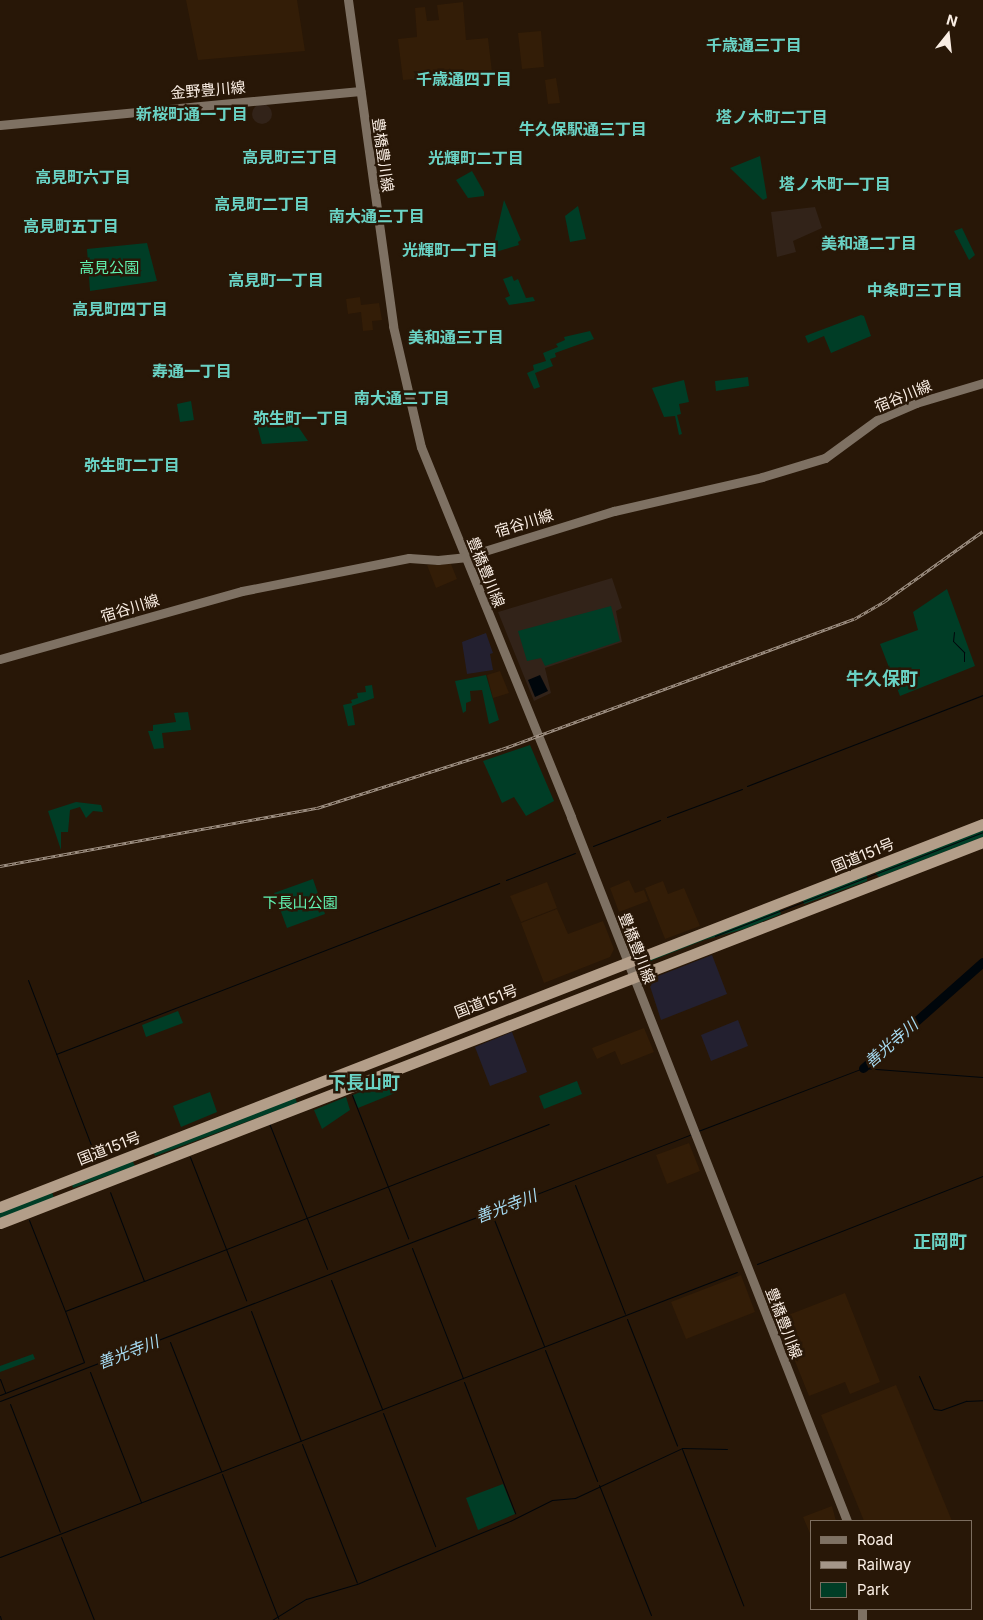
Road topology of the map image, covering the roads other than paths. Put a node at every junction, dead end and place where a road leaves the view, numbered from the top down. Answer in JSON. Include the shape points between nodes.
{"nodes":[{"id":1,"x":348,"y":0,"type":"edge"},
{"id":2,"x":360,"y":90,"type":"junction"},
{"id":3,"x":0,"y":126,"type":"edge"},
{"id":4,"x":983,"y":383,"type":"edge"},
{"id":5,"x":465,"y":557,"type":"junction"},
{"id":6,"x":0,"y":660,"type":"edge"},
{"id":7,"x":983,"y":824,"type":"edge"},
{"id":8,"x":983,"y":842,"type":"edge"},
{"id":9,"x":628,"y":962,"type":"junction"},
{"id":10,"x":634,"y":977,"type":"junction"},
{"id":11,"x":0,"y":1207,"type":"edge"},
{"id":12,"x":0,"y":1223,"type":"edge"},
{"id":13,"x":847,"y":1520,"type":"edge"}],
"edges":[{"from":1,"to":2,"type":"main road","name":"豊橋豊川線"},
{"from":2,"to":3,"type":"main road","name":"金野豊川線"},
{"from":2,"to":5,"type":"main road","name":"豊橋豊川線","via":[[401,368],[421,447]]},
{"from":4,"to":5,"type":"main road","name":"宿谷川線","via":[[927,399],[877,420],[839,450],[806,464],[614,511]]},
{"from":5,"to":6,"type":"main road","name":"宿谷川線","via":[[438,560],[409,558],[242,591]]},
{"from":5,"to":9,"type":"main road","name":"豊橋豊川線"},
{"from":7,"to":9,"type":"highway","name":"国道151号"},
{"from":8,"to":10,"type":"highway","name":"国道151号"},
{"from":9,"to":10,"type":"main road","name":"豊橋豊川線"},
{"from":9,"to":11,"type":"highway","name":"国道151号"},
{"from":10,"to":12,"type":"highway","name":"国道151号"},
{"from":10,"to":13,"type":"main road","name":"豊橋豊川線"}]}
